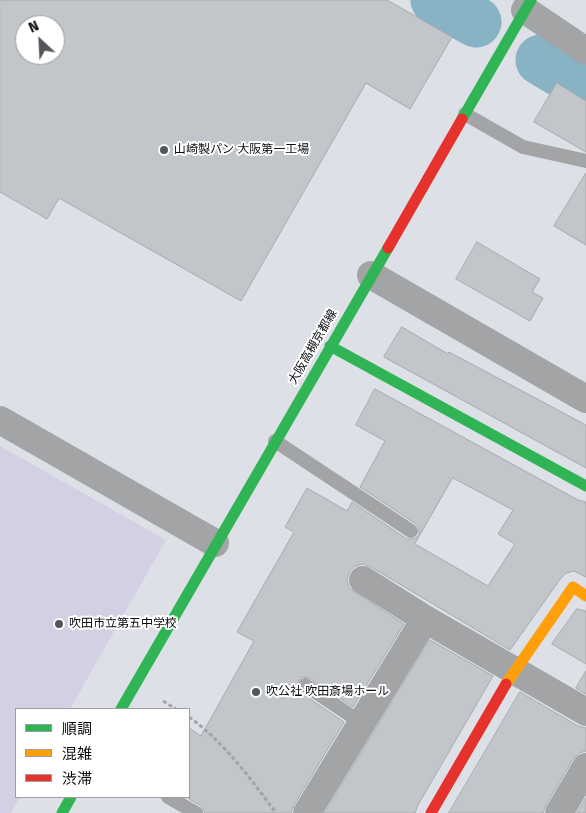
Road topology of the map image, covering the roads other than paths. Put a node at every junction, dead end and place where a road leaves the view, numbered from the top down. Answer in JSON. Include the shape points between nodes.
{"nodes":[{"id":1,"x":528,"y":5,"type":"edge"},
{"id":2,"x":586,"y":51,"type":"edge"},
{"id":3,"x":465,"y":114,"type":"junction"},
{"id":4,"x":586,"y":161,"type":"edge"},
{"id":5,"x":371,"y":275,"type":"junction"},
{"id":6,"x":330,"y":346,"type":"junction"},
{"id":7,"x":586,"y":399,"type":"edge"},
{"id":8,"x":0,"y":420,"type":"edge"},
{"id":9,"x":275,"y":441,"type":"junction"},
{"id":10,"x":586,"y":486,"type":"edge"},
{"id":11,"x":411,"y":531,"type":"dead end"},
{"id":12,"x":215,"y":543,"type":"junction"},
{"id":13,"x":363,"y":580,"type":"dead end"},
{"id":14,"x":586,"y":596,"type":"edge"},
{"id":15,"x":425,"y":619,"type":"junction"},
{"id":16,"x":514,"y":671,"type":"junction"},
{"id":17,"x":305,"y":686,"type":"dead end"},
{"id":18,"x":122,"y":708,"type":"edge"},
{"id":19,"x":586,"y":712,"type":"edge"},
{"id":20,"x":362,"y":723,"type":"junction"},
{"id":21,"x":586,"y":767,"type":"edge"},
{"id":22,"x":70,"y":798,"type":"edge"},
{"id":23,"x":170,"y":798,"type":"edge"},
{"id":24,"x":62,"y":813,"type":"edge"},
{"id":25,"x":196,"y":813,"type":"edge"},
{"id":26,"x":307,"y":813,"type":"edge"},
{"id":27,"x":431,"y":813,"type":"edge"},
{"id":28,"x":559,"y":813,"type":"edge"}],
"edges":[{"from":1,"to":2,"type":"street"},
{"from":1,"to":3,"type":"main road","name":"大阪高槻京都線"},
{"from":3,"to":4,"type":"lane","via":[[524,147]]},
{"from":3,"to":5,"type":"main road","name":"大阪高槻京都線"},
{"from":5,"to":6,"type":"main road","name":"大阪高槻京都線"},
{"from":5,"to":7,"type":"street"},
{"from":6,"to":9,"type":"main road","name":"大阪高槻京都線"},
{"from":6,"to":10,"type":"main road"},
{"from":8,"to":12,"type":"street"},
{"from":9,"to":11,"type":"lane"},
{"from":9,"to":12,"type":"main road","name":"大阪高槻京都線"},
{"from":12,"to":18,"type":"main road","name":"大阪高槻京都線"},
{"from":13,"to":15,"type":"street"},
{"from":14,"to":16,"type":"main road","via":[[572,587]]},
{"from":15,"to":16,"type":"street"},
{"from":15,"to":20,"type":"street"},
{"from":16,"to":19,"type":"street"},
{"from":16,"to":27,"type":"main road"},
{"from":17,"to":20,"type":"lane"},
{"from":20,"to":26,"type":"street"},
{"from":21,"to":28,"type":"street"},
{"from":22,"to":24,"type":"main road"},
{"from":23,"to":25,"type":"lane"}]}
